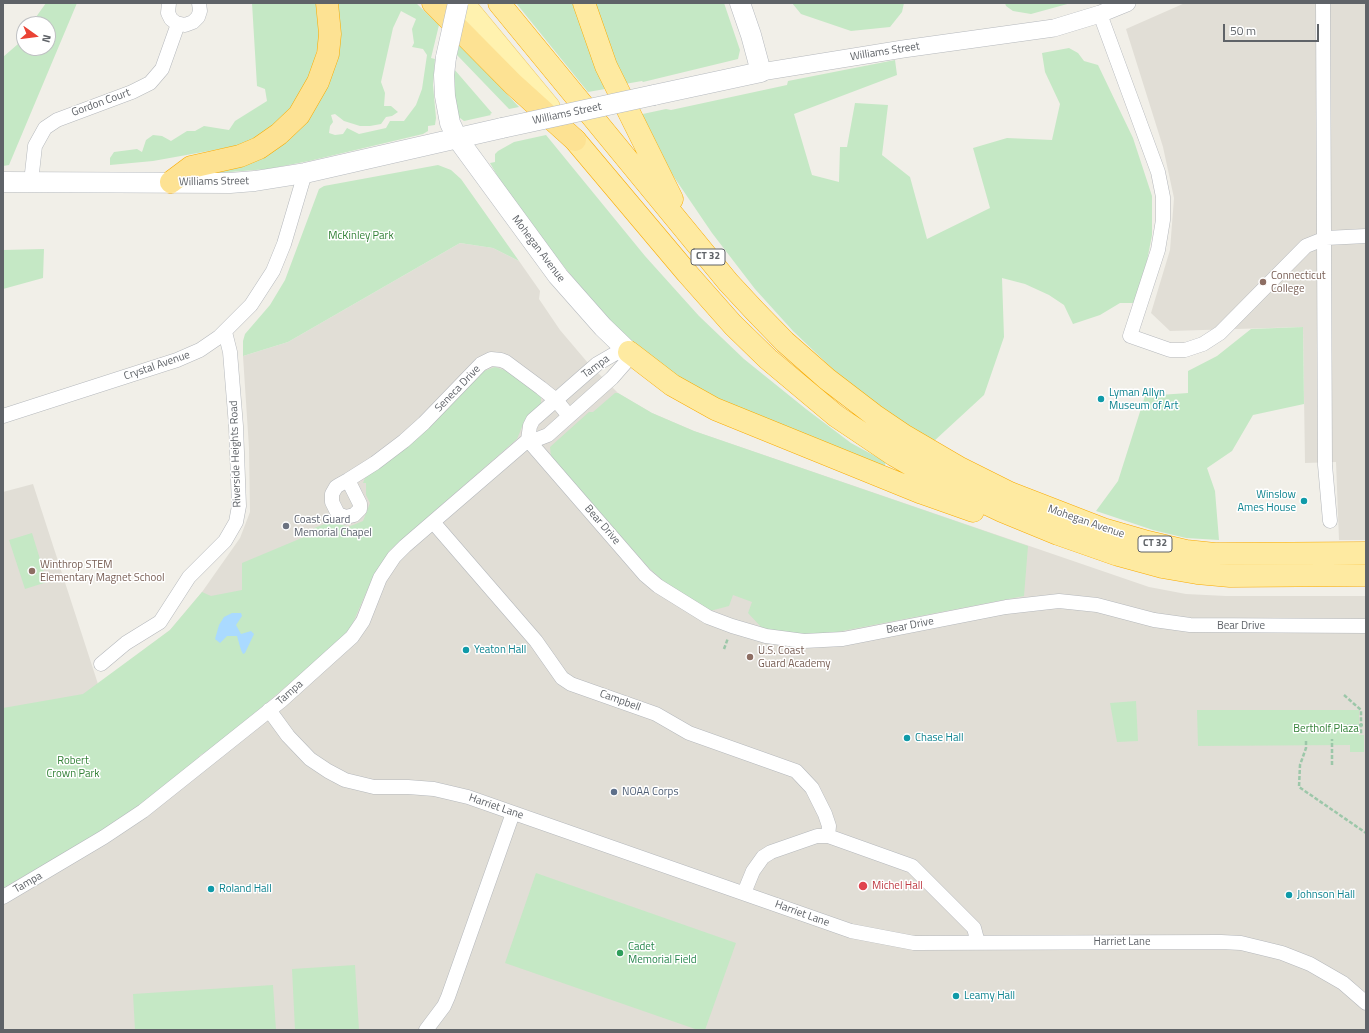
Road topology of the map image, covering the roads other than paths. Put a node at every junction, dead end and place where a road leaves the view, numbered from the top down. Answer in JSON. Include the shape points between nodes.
{"nodes":[{"id":1,"x":169,"y":3,"type":"edge"},
{"id":2,"x":199,"y":3,"type":"edge"},
{"id":3,"x":327,"y":3,"type":"edge"},
{"id":4,"x":433,"y":3,"type":"edge"},
{"id":5,"x":458,"y":3,"type":"edge"},
{"id":6,"x":463,"y":3,"type":"edge"},
{"id":7,"x":499,"y":3,"type":"edge"},
{"id":8,"x":584,"y":3,"type":"edge"},
{"id":9,"x":740,"y":3,"type":"edge"},
{"id":10,"x":1127,"y":3,"type":"edge"},
{"id":11,"x":1323,"y":3,"type":"edge"},
{"id":12,"x":1100,"y":14,"type":"junction"},
{"id":13,"x":178,"y":24,"type":"junction"},
{"id":14,"x":761,"y":72,"type":"junction"},
{"id":15,"x":457,"y":138,"type":"junction"},
{"id":16,"x":575,"y":140,"type":"junction"},
{"id":17,"x":305,"y":173,"type":"junction"},
{"id":18,"x":3,"y":182,"type":"edge"},
{"id":19,"x":31,"y":182,"type":"junction"},
{"id":20,"x":171,"y":182,"type":"junction"},
{"id":21,"x":1366,"y":236,"type":"edge"},
{"id":22,"x":1324,"y":239,"type":"junction"},
{"id":23,"x":694,"y":241,"type":"junction"},
{"id":24,"x":225,"y":332,"type":"junction"},
{"id":25,"x":629,"y":352,"type":"junction"},
{"id":26,"x":556,"y":400,"type":"junction"},
{"id":27,"x":3,"y":416,"type":"edge"},
{"id":28,"x":569,"y":416,"type":"junction"},
{"id":29,"x":528,"y":440,"type":"junction"},
{"id":30,"x":348,"y":480,"type":"dead end"},
{"id":31,"x":1020,"y":519,"type":"junction"},
{"id":32,"x":1330,"y":521,"type":"dead end"},
{"id":33,"x":433,"y":522,"type":"junction"},
{"id":34,"x":1366,"y":553,"type":"edge"},
{"id":35,"x":1366,"y":575,"type":"edge"},
{"id":36,"x":1366,"y":626,"type":"edge"},
{"id":37,"x":101,"y":664,"type":"dead end"},
{"id":38,"x":270,"y":710,"type":"junction"},
{"id":39,"x":513,"y":813,"type":"junction"},
{"id":40,"x":828,"y":836,"type":"junction"},
{"id":41,"x":744,"y":893,"type":"junction"},
{"id":42,"x":3,"y":897,"type":"edge"},
{"id":43,"x":978,"y":943,"type":"junction"},
{"id":44,"x":1366,"y":1003,"type":"edge"},
{"id":45,"x":426,"y":1030,"type":"edge"}],
"edges":[{"from":1,"to":13,"type":"street","via":[[169,15]]},
{"from":2,"to":13,"type":"street","via":[[200,13],[195,21],[187,25]]},
{"from":3,"to":20,"type":"highway","via":[[330,34],[328,54],[318,82],[299,115],[259,148],[240,156],[191,167]]},
{"from":4,"to":16,"type":"highway","via":[[513,84]]},
{"from":5,"to":15,"type":"main road","name":"Mohegan Avenue","bridge":true,"via":[[444,75],[445,102]]},
{"from":6,"to":16,"type":"main road","number":"CT 32"},
{"from":7,"to":23,"type":"highway","number":"CT 32"},
{"from":8,"to":23,"type":"highway","via":[[606,66]]},
{"from":9,"to":14,"type":"main road"},
{"from":10,"to":12,"type":"street","name":"Williams Street"},
{"from":11,"to":22,"type":"street"},
{"from":12,"to":14,"type":"street","name":"Williams Street","via":[[1047,29]]},
{"from":12,"to":22,"type":"street","via":[[1158,172],[1163,197],[1162,227],[1156,258],[1130,336],[1170,350],[1185,350],[1203,344],[1220,333],[1304,248]]},
{"from":13,"to":19,"type":"street","name":"Gordon Court","via":[[162,69],[150,83],[47,125],[35,146]]},
{"from":14,"to":15,"type":"main road","name":"Williams Street","bridge":true},
{"from":15,"to":17,"type":"main road","name":"Williams Street"},
{"from":15,"to":25,"type":"main road","name":"Mohegan Avenue","via":[[558,276]]},
{"from":16,"to":31,"type":"highway","number":"CT 32","via":[[707,296],[751,343],[798,385],[856,430],[915,468]]},
{"from":17,"to":20,"type":"main road","name":"Williams Street","via":[[230,183]]},
{"from":17,"to":24,"type":"street","name":"Crystal Avenue","via":[[284,244],[273,271],[251,305]]},
{"from":18,"to":19,"type":"main road","name":"Williams Street"},
{"from":19,"to":20,"type":"main road","name":"Williams Street"},
{"from":21,"to":22,"type":"street"},
{"from":22,"to":32,"type":"street","via":[[1325,465]]},
{"from":23,"to":34,"type":"highway","name":"Mohegan Avenue","number":"CT 32","via":[[754,310],[804,360],[884,422],[958,467],[997,487],[1125,536],[1179,549],[1227,554]]},
{"from":24,"to":27,"type":"street","name":"Crystal Avenue","via":[[200,350],[177,360]]},
{"from":24,"to":37,"type":"street","name":"Riverside Heights Road","via":[[230,352],[236,426],[239,506],[236,522],[225,541],[189,577],[160,622]]},
{"from":25,"to":26,"type":"street","name":"Tampa","via":[[616,353],[601,361]]},
{"from":25,"to":28,"type":"street","name":"Tampa","via":[[626,362],[612,378]]},
{"from":25,"to":31,"type":"highway","via":[[696,400],[739,420],[955,505],[1001,518]]},
{"from":26,"to":28,"type":"street","name":"Seneca Drive"},
{"from":26,"to":29,"type":"street","name":"Tampa","via":[[534,420],[530,426]]},
{"from":26,"to":30,"type":"street","name":"Seneca Drive","via":[[506,362],[491,359],[481,364],[404,441]]},
{"from":28,"to":29,"type":"street","name":"Tampa","via":[[548,435]]},
{"from":29,"to":33,"type":"street","name":"Tampa"},
{"from":29,"to":36,"type":"street","name":"Bear Drive","via":[[645,575],[658,586],[708,617],[766,636],[804,641],[843,638],[1006,607],[1059,601],[1098,605],[1154,620],[1190,625]]},
{"from":31,"to":35,"type":"highway","name":"Mohegan Avenue","number":"CT 32","via":[[1129,558],[1198,573],[1240,576]]},
{"from":33,"to":38,"type":"street","name":"Tampa","via":[[405,546],[387,567],[375,585],[363,622],[352,637]]},
{"from":33,"to":40,"type":"street","name":"Campbell","via":[[536,642],[562,678],[571,684],[656,714],[689,733],[796,771],[812,788],[825,814],[829,826]]},
{"from":38,"to":39,"type":"street","name":"Harriet Lane","via":[[288,736],[310,759],[345,780],[374,787],[434,789]]},
{"from":38,"to":42,"type":"street","name":"Tampa","via":[[143,811],[98,841]]},
{"from":39,"to":41,"type":"street","name":"Harriet Lane"},
{"from":39,"to":45,"type":"street","via":[[448,997]]},
{"from":40,"to":41,"type":"street","via":[[817,836],[771,852],[753,871]]},
{"from":40,"to":43,"type":"street","via":[[912,866],[974,928]]},
{"from":41,"to":43,"type":"street","name":"Harriet Lane","via":[[838,927],[876,937],[914,943]]},
{"from":43,"to":44,"type":"street","name":"Harriet Lane","via":[[1242,943],[1282,953],[1310,964],[1343,983]]}]}
